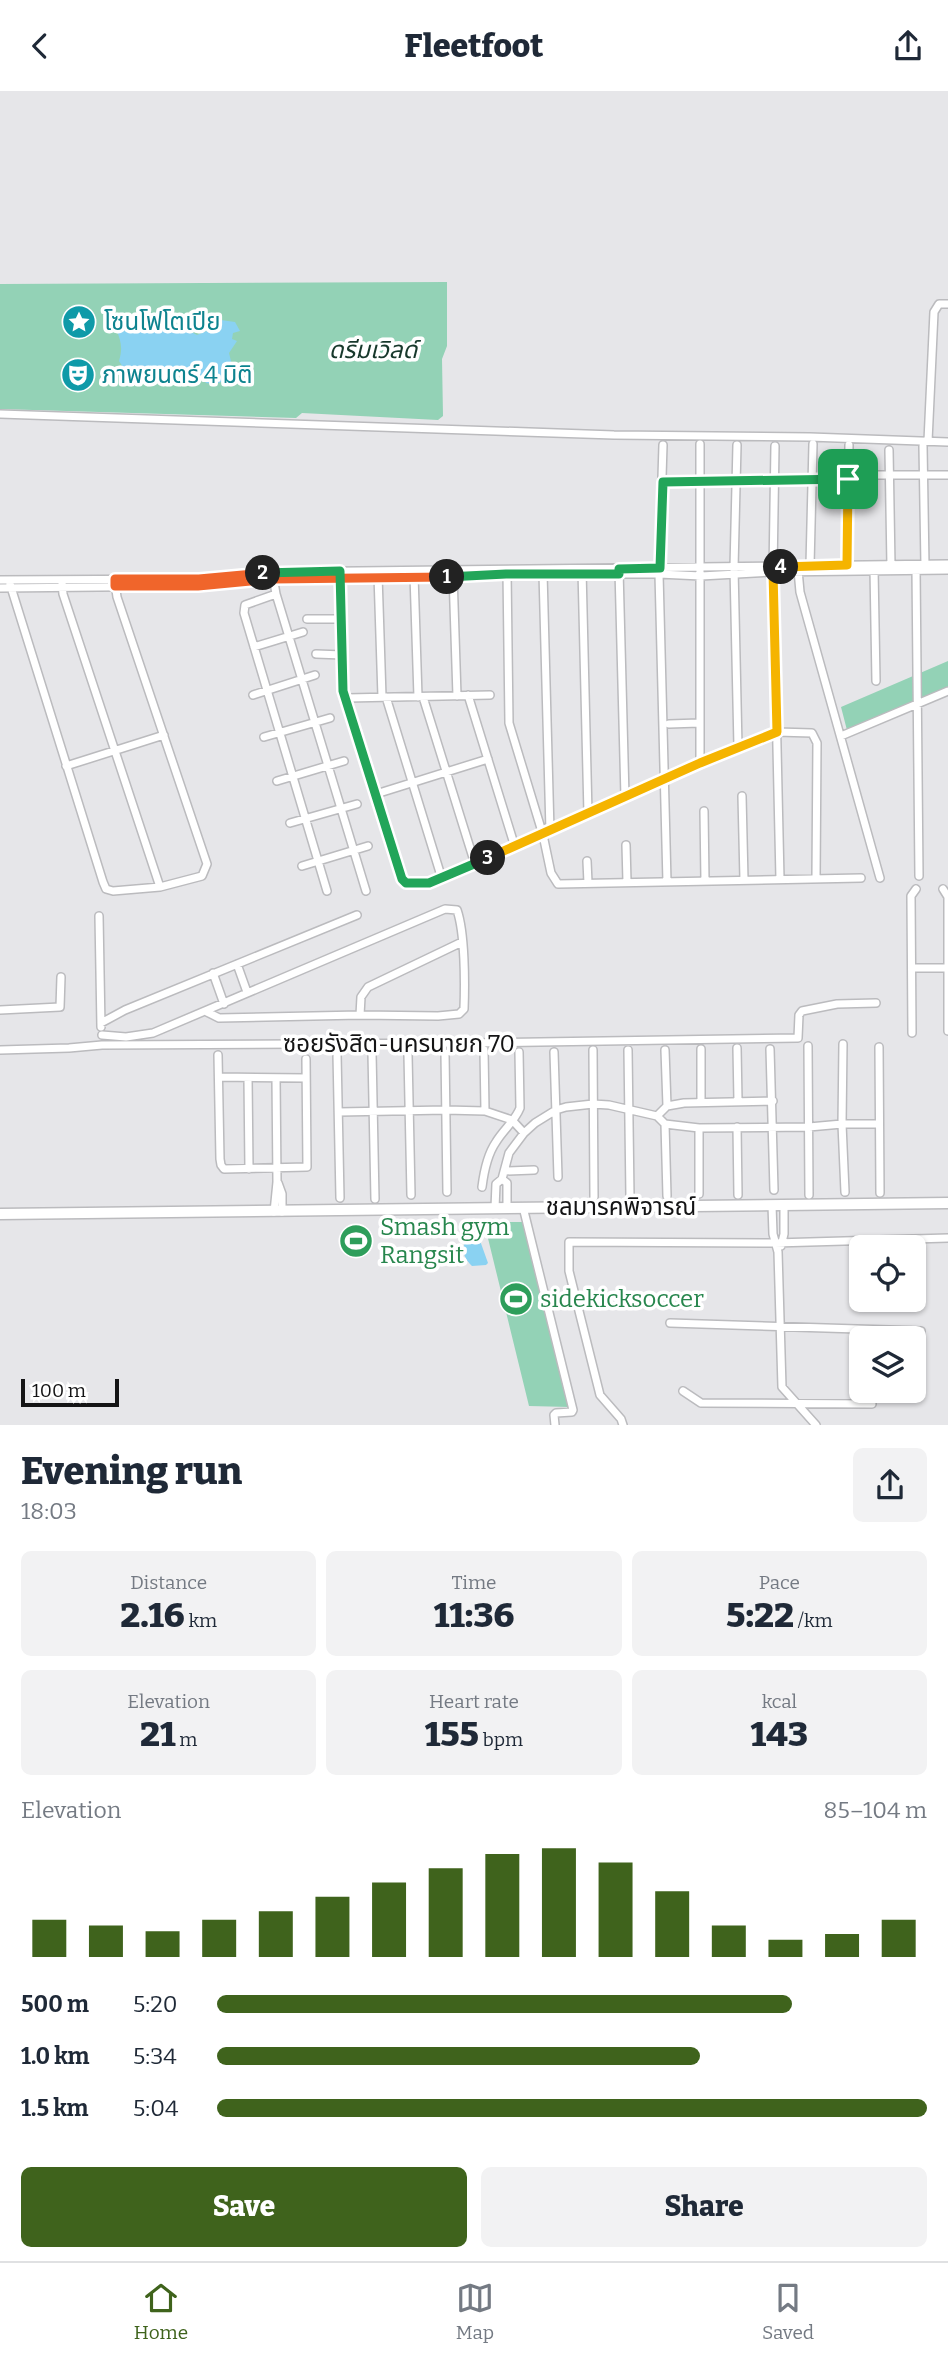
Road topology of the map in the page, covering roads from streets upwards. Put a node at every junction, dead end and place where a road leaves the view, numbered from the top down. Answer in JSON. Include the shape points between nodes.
{"nodes":[{"id":1,"x":948,"y":304,"type":"edge"},
{"id":2,"x":0,"y":414,"type":"edge"},
{"id":3,"x":948,"y":442,"type":"edge"},
{"id":4,"x":925,"y":443,"type":"junction"},
{"id":5,"x":700,"y":444,"type":"dead end"},
{"id":6,"x":813,"y":444,"type":"dead end"},
{"id":7,"x":663,"y":445,"type":"dead end"},
{"id":8,"x":737,"y":445,"type":"dead end"},
{"id":9,"x":849,"y":445,"type":"dead end"},
{"id":10,"x":775,"y":446,"type":"dead end"},
{"id":11,"x":889,"y":450,"type":"dead end"},
{"id":12,"x":876,"y":475,"type":"dead end"},
{"id":13,"x":923,"y":475,"type":"junction"},
{"id":14,"x":948,"y":475,"type":"edge"},
{"id":15,"x":889,"y":476,"type":"junction"},
{"id":16,"x":812,"y":478,"type":"junction"},
{"id":17,"x":774,"y":479,"type":"junction"},
{"id":18,"x":848,"y":479,"type":"junction"},
{"id":19,"x":736,"y":480,"type":"junction"},
{"id":20,"x":700,"y":481,"type":"junction"},
{"id":21,"x":663,"y":482,"type":"junction"},
{"id":22,"x":948,"y":564,"type":"edge"},
{"id":23,"x":810,"y":565,"type":"junction"},
{"id":24,"x":847,"y":565,"type":"junction"},
{"id":25,"x":891,"y":567,"type":"junction"},
{"id":26,"x":920,"y":567,"type":"junction"},
{"id":27,"x":508,"y":568,"type":"junction"},
{"id":28,"x":874,"y":568,"type":"junction"},
{"id":29,"x":773,"y":569,"type":"junction"},
{"id":30,"x":798,"y":569,"type":"junction"},
{"id":31,"x":948,"y":570,"type":"edge"},
{"id":32,"x":543,"y":571,"type":"junction"},
{"id":33,"x":659,"y":571,"type":"junction"},
{"id":34,"x":734,"y":571,"type":"junction"},
{"id":35,"x":582,"y":572,"type":"junction"},
{"id":36,"x":619,"y":572,"type":"junction"},
{"id":37,"x":701,"y":572,"type":"junction"},
{"id":38,"x":377,"y":574,"type":"junction"},
{"id":39,"x":414,"y":574,"type":"junction"},
{"id":40,"x":453,"y":574,"type":"junction"},
{"id":41,"x":273,"y":575,"type":"junction"},
{"id":42,"x":340,"y":575,"type":"junction"},
{"id":43,"x":0,"y":580,"type":"edge"},
{"id":44,"x":115,"y":582,"type":"junction"},
{"id":45,"x":62,"y":583,"type":"junction"},
{"id":46,"x":10,"y":584,"type":"junction"},
{"id":47,"x":0,"y":587,"type":"edge"},
{"id":48,"x":276,"y":594,"type":"junction"},
{"id":49,"x":307,"y":619,"type":"dead end"},
{"id":50,"x":342,"y":619,"type":"junction"},
{"id":51,"x":303,"y":632,"type":"dead end"},
{"id":52,"x":289,"y":636,"type":"junction"},
{"id":53,"x":254,"y":647,"type":"junction"},
{"id":54,"x":316,"y":654,"type":"dead end"},
{"id":55,"x":343,"y":655,"type":"junction"},
{"id":56,"x":315,"y":675,"type":"dead end"},
{"id":57,"x":303,"y":679,"type":"junction"},
{"id":58,"x":876,"y":681,"type":"dead end"},
{"id":59,"x":267,"y":690,"type":"junction"},
{"id":60,"x":948,"y":691,"type":"edge"},
{"id":61,"x":253,"y":695,"type":"dead end"},
{"id":62,"x":468,"y":695,"type":"junction"},
{"id":63,"x":490,"y":695,"type":"dead end"},
{"id":64,"x":457,"y":696,"type":"junction"},
{"id":65,"x":384,"y":697,"type":"junction"},
{"id":66,"x":421,"y":697,"type":"junction"},
{"id":67,"x":347,"y":698,"type":"junction"},
{"id":68,"x":916,"y":703,"type":"junction"},
{"id":69,"x":330,"y":718,"type":"dead end"},
{"id":70,"x":316,"y":722,"type":"junction"},
{"id":71,"x":699,"y":723,"type":"junction"},
{"id":72,"x":669,"y":724,"type":"dead end"},
{"id":73,"x":777,"y":732,"type":"junction"},
{"id":74,"x":280,"y":733,"type":"junction"},
{"id":75,"x":163,"y":735,"type":"junction"},
{"id":76,"x":841,"y":736,"type":"junction"},
{"id":77,"x":264,"y":737,"type":"dead end"},
{"id":78,"x":738,"y":747,"type":"junction"},
{"id":79,"x":115,"y":750,"type":"junction"},
{"id":80,"x":488,"y":759,"type":"junction"},
{"id":81,"x":344,"y":761,"type":"dead end"},
{"id":82,"x":700,"y":763,"type":"junction"},
{"id":83,"x":329,"y":765,"type":"junction"},
{"id":84,"x":66,"y":766,"type":"junction"},
{"id":85,"x":447,"y":772,"type":"junction"},
{"id":86,"x":293,"y":776,"type":"junction"},
{"id":87,"x":277,"y":781,"type":"dead end"},
{"id":88,"x":664,"y":781,"type":"junction"},
{"id":89,"x":413,"y":783,"type":"junction"},
{"id":90,"x":376,"y":794,"type":"junction"},
{"id":91,"x":742,"y":796,"type":"dead end"},
{"id":92,"x":625,"y":797,"type":"junction"},
{"id":93,"x":357,"y":804,"type":"dead end"},
{"id":94,"x":341,"y":808,"type":"junction"},
{"id":95,"x":704,"y":811,"type":"dead end"},
{"id":96,"x":588,"y":814,"type":"junction"},
{"id":97,"x":306,"y":818,"type":"junction"},
{"id":98,"x":290,"y":823,"type":"dead end"},
{"id":99,"x":546,"y":833,"type":"junction"},
{"id":100,"x":626,"y":845,"type":"dead end"},
{"id":101,"x":368,"y":846,"type":"dead end"},
{"id":102,"x":515,"y":846,"type":"junction"},
{"id":103,"x":354,"y":851,"type":"junction"},
{"id":104,"x":318,"y":861,"type":"junction"},
{"id":105,"x":587,"y":861,"type":"dead end"},
{"id":106,"x":475,"y":864,"type":"junction"},
{"id":107,"x":302,"y":866,"type":"dead end"},
{"id":108,"x":919,"y":876,"type":"dead end"},
{"id":109,"x":861,"y":878,"type":"dead end"},
{"id":110,"x":880,"y":878,"type":"dead end"},
{"id":111,"x":442,"y":879,"type":"junction"},
{"id":112,"x":780,"y":879,"type":"junction"},
{"id":113,"x":816,"y":879,"type":"junction"},
{"id":114,"x":744,"y":880,"type":"junction"},
{"id":115,"x":705,"y":881,"type":"junction"},
{"id":116,"x":627,"y":882,"type":"junction"},
{"id":117,"x":667,"y":882,"type":"junction"},
{"id":118,"x":588,"y":883,"type":"junction"},
{"id":119,"x":160,"y":887,"type":"junction"},
{"id":120,"x":943,"y":889,"type":"dead end"},
{"id":121,"x":916,"y":890,"type":"dead end"},
{"id":122,"x":327,"y":891,"type":"dead end"},
{"id":123,"x":366,"y":891,"type":"dead end"},
{"id":124,"x":357,"y":915,"type":"dead end"},
{"id":125,"x":99,"y":916,"type":"dead end"},
{"id":126,"x":462,"y":942,"type":"junction"},
{"id":127,"x":237,"y":964,"type":"junction"},
{"id":128,"x":912,"y":968,"type":"junction"},
{"id":129,"x":948,"y":968,"type":"edge"},
{"id":130,"x":213,"y":974,"type":"junction"},
{"id":131,"x":61,"y":977,"type":"dead end"},
{"id":132,"x":247,"y":992,"type":"junction"},
{"id":133,"x":876,"y":1003,"type":"dead end"},
{"id":134,"x":224,"y":1004,"type":"junction"},
{"id":135,"x":0,"y":1010,"type":"edge"},
{"id":136,"x":207,"y":1012,"type":"junction"},
{"id":137,"x":360,"y":1015,"type":"junction"},
{"id":138,"x":101,"y":1023,"type":"junction"},
{"id":139,"x":948,"y":1031,"type":"edge"},
{"id":140,"x":912,"y":1033,"type":"dead end"},
{"id":141,"x":102,"y":1035,"type":"junction"},
{"id":142,"x":843,"y":1044,"type":"dead end"},
{"id":143,"x":102,"y":1045,"type":"junction"},
{"id":144,"x":808,"y":1046,"type":"dead end"},
{"id":145,"x":879,"y":1047,"type":"dead end"},
{"id":146,"x":737,"y":1048,"type":"dead end"},
{"id":147,"x":701,"y":1049,"type":"dead end"},
{"id":148,"x":770,"y":1049,"type":"dead end"},
{"id":149,"x":0,"y":1050,"type":"edge"},
{"id":150,"x":484,"y":1050,"type":"dead end"},
{"id":151,"x":593,"y":1050,"type":"dead end"},
{"id":152,"x":628,"y":1050,"type":"dead end"},
{"id":153,"x":666,"y":1050,"type":"dead end"},
{"id":154,"x":519,"y":1052,"type":"dead end"},
{"id":155,"x":554,"y":1052,"type":"dead end"},
{"id":156,"x":372,"y":1053,"type":"dead end"},
{"id":157,"x":445,"y":1053,"type":"dead end"},
{"id":158,"x":337,"y":1054,"type":"dead end"},
{"id":159,"x":218,"y":1055,"type":"dead end"},
{"id":160,"x":408,"y":1055,"type":"dead end"},
{"id":161,"x":306,"y":1059,"type":"dead end"},
{"id":162,"x":219,"y":1077,"type":"junction"},
{"id":163,"x":248,"y":1078,"type":"junction"},
{"id":164,"x":276,"y":1078,"type":"junction"},
{"id":165,"x":306,"y":1078,"type":"junction"},
{"id":166,"x":738,"y":1101,"type":"junction"},
{"id":167,"x":773,"y":1101,"type":"junction"},
{"id":168,"x":701,"y":1102,"type":"junction"},
{"id":169,"x":593,"y":1104,"type":"junction"},
{"id":170,"x":667,"y":1106,"type":"junction"},
{"id":171,"x":446,"y":1110,"type":"junction"},
{"id":172,"x":556,"y":1110,"type":"junction"},
{"id":173,"x":410,"y":1111,"type":"junction"},
{"id":174,"x":485,"y":1111,"type":"junction"},
{"id":175,"x":629,"y":1111,"type":"junction"},
{"id":176,"x":339,"y":1112,"type":"junction"},
{"id":177,"x":374,"y":1112,"type":"junction"},
{"id":178,"x":657,"y":1117,"type":"junction"},
{"id":179,"x":512,"y":1120,"type":"junction"},
{"id":180,"x":665,"y":1124,"type":"junction"},
{"id":181,"x":842,"y":1124,"type":"junction"},
{"id":182,"x":879,"y":1124,"type":"junction"},
{"id":183,"x":737,"y":1127,"type":"junction"},
{"id":184,"x":773,"y":1127,"type":"junction"},
{"id":185,"x":809,"y":1127,"type":"junction"},
{"id":186,"x":699,"y":1128,"type":"junction"},
{"id":187,"x":524,"y":1133,"type":"junction"},
{"id":188,"x":277,"y":1168,"type":"junction"},
{"id":189,"x":249,"y":1169,"type":"junction"},
{"id":190,"x":534,"y":1170,"type":"dead end"},
{"id":191,"x":503,"y":1175,"type":"junction"},
{"id":192,"x":558,"y":1177,"type":"dead end"},
{"id":193,"x":482,"y":1187,"type":"dead end"},
{"id":194,"x":774,"y":1190,"type":"dead end"},
{"id":195,"x":447,"y":1192,"type":"dead end"},
{"id":196,"x":845,"y":1192,"type":"dead end"},
{"id":197,"x":880,"y":1193,"type":"dead end"},
{"id":198,"x":699,"y":1194,"type":"dead end"},
{"id":199,"x":411,"y":1195,"type":"dead end"},
{"id":200,"x":738,"y":1195,"type":"dead end"},
{"id":201,"x":810,"y":1195,"type":"dead end"},
{"id":202,"x":667,"y":1196,"type":"dead end"},
{"id":203,"x":594,"y":1197,"type":"dead end"},
{"id":204,"x":630,"y":1197,"type":"dead end"},
{"id":205,"x":340,"y":1198,"type":"dead end"},
{"id":206,"x":375,"y":1199,"type":"dead end"},
{"id":207,"x":948,"y":1203,"type":"edge"},
{"id":208,"x":772,"y":1205,"type":"junction"},
{"id":209,"x":784,"y":1205,"type":"junction"},
{"id":210,"x":507,"y":1207,"type":"junction"},
{"id":211,"x":523,"y":1207,"type":"junction"},
{"id":212,"x":495,"y":1208,"type":"junction"},
{"id":213,"x":278,"y":1212,"type":"junction"},
{"id":214,"x":0,"y":1214,"type":"edge"},
{"id":215,"x":948,"y":1238,"type":"edge"},
{"id":216,"x":779,"y":1243,"type":"junction"},
{"id":217,"x":670,"y":1323,"type":"dead end"},
{"id":218,"x":780,"y":1325,"type":"junction"},
{"id":219,"x":849,"y":1328,"type":"edge"},
{"id":220,"x":682,"y":1391,"type":"dead end"},
{"id":221,"x":794,"y":1402,"type":"junction"},
{"id":222,"x":872,"y":1404,"type":"dead end"},
{"id":223,"x":555,"y":1425,"type":"edge"},
{"id":224,"x":623,"y":1425,"type":"edge"},
{"id":225,"x":816,"y":1425,"type":"edge"}],
"edges":[{"from":1,"to":4,"type":"street","via":[[939,304],[934,312]]},
{"from":2,"to":4,"type":"street"},
{"from":3,"to":4,"type":"street"},
{"from":4,"to":13,"type":"street"},
{"from":5,"to":20,"type":"street"},
{"from":6,"to":16,"type":"street"},
{"from":7,"to":21,"type":"street"},
{"from":8,"to":19,"type":"street"},
{"from":9,"to":18,"type":"street"},
{"from":10,"to":17,"type":"street"},
{"from":11,"to":15,"type":"street"},
{"from":12,"to":15,"type":"street"},
{"from":13,"to":14,"type":"street"},
{"from":13,"to":15,"type":"street"},
{"from":13,"to":26,"type":"street"},
{"from":15,"to":25,"type":"street"},
{"from":16,"to":17,"type":"street"},
{"from":16,"to":18,"type":"street"},
{"from":16,"to":23,"type":"street"},
{"from":17,"to":19,"type":"street"},
{"from":17,"to":29,"type":"street"},
{"from":18,"to":24,"type":"street"},
{"from":19,"to":20,"type":"street"},
{"from":19,"to":34,"type":"street"},
{"from":20,"to":21,"type":"street"},
{"from":20,"to":37,"type":"street"},
{"from":21,"to":33,"type":"street"},
{"from":22,"to":26,"type":"street"},
{"from":23,"to":24,"type":"street"},
{"from":23,"to":30,"type":"street"},
{"from":24,"to":28,"type":"street"},
{"from":25,"to":26,"type":"street"},
{"from":25,"to":28,"type":"street"},
{"from":26,"to":31,"type":"street"},
{"from":26,"to":68,"type":"street"},
{"from":27,"to":32,"type":"street"},
{"from":27,"to":40,"type":"street"},
{"from":27,"to":99,"type":"street","via":[[509,723]]},
{"from":28,"to":30,"type":"street"},
{"from":28,"to":58,"type":"street"},
{"from":29,"to":30,"type":"street"},
{"from":29,"to":34,"type":"street"},
{"from":29,"to":73,"type":"street"},
{"from":30,"to":76,"type":"street","via":[[800,592]]},
{"from":32,"to":35,"type":"street"},
{"from":32,"to":99,"type":"street"},
{"from":33,"to":36,"type":"street"},
{"from":33,"to":37,"type":"street"},
{"from":33,"to":88,"type":"street"},
{"from":34,"to":37,"type":"street"},
{"from":34,"to":78,"type":"street"},
{"from":35,"to":36,"type":"street"},
{"from":35,"to":96,"type":"street"},
{"from":36,"to":92,"type":"street"},
{"from":37,"to":71,"type":"street"},
{"from":38,"to":39,"type":"street"},
{"from":38,"to":42,"type":"street"},
{"from":38,"to":65,"type":"street"},
{"from":39,"to":40,"type":"street"},
{"from":39,"to":66,"type":"street"},
{"from":40,"to":64,"type":"street"},
{"from":41,"to":42,"type":"street"},
{"from":41,"to":44,"type":"street","via":[[198,586]]},
{"from":41,"to":48,"type":"street"},
{"from":42,"to":50,"type":"street"},
{"from":43,"to":46,"type":"street"},
{"from":44,"to":45,"type":"street"},
{"from":44,"to":75,"type":"street"},
{"from":45,"to":46,"type":"street"},
{"from":45,"to":79,"type":"street"},
{"from":46,"to":47,"type":"street"},
{"from":46,"to":84,"type":"street"},
{"from":48,"to":52,"type":"street"},
{"from":48,"to":53,"type":"street","via":[[245,605]]},
{"from":49,"to":50,"type":"street"},
{"from":50,"to":55,"type":"street"},
{"from":51,"to":52,"type":"street"},
{"from":52,"to":53,"type":"street"},
{"from":52,"to":57,"type":"street"},
{"from":53,"to":59,"type":"street"},
{"from":54,"to":55,"type":"street"},
{"from":55,"to":67,"type":"street"},
{"from":56,"to":57,"type":"street"},
{"from":57,"to":59,"type":"street"},
{"from":57,"to":70,"type":"street"},
{"from":59,"to":61,"type":"street"},
{"from":59,"to":74,"type":"street"},
{"from":60,"to":68,"type":"street"},
{"from":62,"to":63,"type":"street"},
{"from":62,"to":64,"type":"street"},
{"from":62,"to":80,"type":"street"},
{"from":64,"to":66,"type":"street"},
{"from":65,"to":66,"type":"street"},
{"from":65,"to":67,"type":"street"},
{"from":65,"to":89,"type":"street"},
{"from":66,"to":85,"type":"street"},
{"from":67,"to":90,"type":"street"},
{"from":68,"to":76,"type":"street"},
{"from":68,"to":108,"type":"street"},
{"from":69,"to":70,"type":"street"},
{"from":70,"to":74,"type":"street"},
{"from":70,"to":83,"type":"street"},
{"from":71,"to":72,"type":"street"},
{"from":71,"to":82,"type":"street"},
{"from":73,"to":78,"type":"street"},
{"from":73,"to":112,"type":"street"},
{"from":73,"to":113,"type":"street","via":[[805,731],[815,737]]},
{"from":74,"to":77,"type":"street"},
{"from":74,"to":86,"type":"street"},
{"from":75,"to":79,"type":"street"},
{"from":75,"to":119,"type":"street","via":[[207,864],[202,877]]},
{"from":76,"to":110,"type":"street"},
{"from":78,"to":82,"type":"street"},
{"from":79,"to":84,"type":"street"},
{"from":79,"to":119,"type":"street"},
{"from":80,"to":85,"type":"street"},
{"from":80,"to":102,"type":"street"},
{"from":81,"to":83,"type":"street"},
{"from":82,"to":88,"type":"street"},
{"from":83,"to":86,"type":"street"},
{"from":83,"to":94,"type":"street"},
{"from":84,"to":119,"type":"street","via":[[106,889]]},
{"from":85,"to":89,"type":"street"},
{"from":85,"to":106,"type":"street"},
{"from":86,"to":87,"type":"street"},
{"from":86,"to":97,"type":"street"},
{"from":88,"to":92,"type":"street"},
{"from":88,"to":117,"type":"street"},
{"from":89,"to":90,"type":"street"},
{"from":89,"to":111,"type":"street"},
{"from":90,"to":111,"type":"street","via":[[402,879],[422,884]]},
{"from":91,"to":114,"type":"street"},
{"from":92,"to":96,"type":"street"},
{"from":93,"to":94,"type":"street"},
{"from":94,"to":97,"type":"street"},
{"from":94,"to":103,"type":"street"},
{"from":95,"to":115,"type":"street"},
{"from":96,"to":99,"type":"street"},
{"from":97,"to":98,"type":"street"},
{"from":97,"to":104,"type":"street"},
{"from":99,"to":102,"type":"street"},
{"from":99,"to":118,"type":"street","via":[[554,880],[558,884]]},
{"from":100,"to":116,"type":"street"},
{"from":101,"to":103,"type":"street"},
{"from":102,"to":106,"type":"street"},
{"from":103,"to":104,"type":"street"},
{"from":103,"to":123,"type":"street"},
{"from":104,"to":107,"type":"street"},
{"from":104,"to":122,"type":"street"},
{"from":105,"to":118,"type":"street"},
{"from":106,"to":111,"type":"street"},
{"from":109,"to":113,"type":"street"},
{"from":112,"to":113,"type":"street"},
{"from":112,"to":114,"type":"street"},
{"from":114,"to":115,"type":"street"},
{"from":115,"to":117,"type":"street"},
{"from":116,"to":117,"type":"street"},
{"from":116,"to":118,"type":"street"},
{"from":120,"to":129,"type":"street","via":[[948,897]]},
{"from":121,"to":128,"type":"street","via":[[911,896]]},
{"from":124,"to":127,"type":"street"},
{"from":125,"to":138,"type":"street"},
{"from":126,"to":132,"type":"street","via":[[457,909],[449,908]]},
{"from":126,"to":137,"type":"street","via":[[368,987],[361,997]]},
{"from":126,"to":137,"type":"street","via":[[464,1009],[459,1014]]},
{"from":127,"to":130,"type":"street"},
{"from":127,"to":132,"type":"street"},
{"from":128,"to":129,"type":"street"},
{"from":128,"to":140,"type":"street"},
{"from":129,"to":139,"type":"street"},
{"from":130,"to":134,"type":"street"},
{"from":130,"to":138,"type":"street"},
{"from":131,"to":135,"type":"street","via":[[60,1007]]},
{"from":132,"to":134,"type":"street"},
{"from":133,"to":143,"type":"street","name":"ซอยรังสิต-นครนายก 70","via":[[802,1011],[798,1038]]},
{"from":134,"to":136,"type":"street"},
{"from":136,"to":137,"type":"street","via":[[219,1018]]},
{"from":136,"to":141,"type":"street","via":[[153,1033]]},
{"from":138,"to":141,"type":"street"},
{"from":141,"to":143,"type":"street"},
{"from":142,"to":181,"type":"street"},
{"from":143,"to":149,"type":"street","name":"ซอยรังสิต-นครนายก 70"},
{"from":144,"to":185,"type":"street"},
{"from":145,"to":182,"type":"street"},
{"from":146,"to":166,"type":"street"},
{"from":147,"to":168,"type":"street"},
{"from":148,"to":167,"type":"street"},
{"from":150,"to":174,"type":"street"},
{"from":151,"to":169,"type":"street"},
{"from":152,"to":175,"type":"street"},
{"from":153,"to":170,"type":"street"},
{"from":154,"to":179,"type":"street","via":[[520,1108]]},
{"from":155,"to":172,"type":"street"},
{"from":156,"to":177,"type":"street"},
{"from":157,"to":171,"type":"street"},
{"from":158,"to":176,"type":"street"},
{"from":159,"to":162,"type":"street"},
{"from":160,"to":173,"type":"street"},
{"from":161,"to":165,"type":"street"},
{"from":162,"to":163,"type":"street"},
{"from":162,"to":189,"type":"street","via":[[220,1165],[224,1170]]},
{"from":163,"to":164,"type":"street"},
{"from":163,"to":189,"type":"street"},
{"from":164,"to":165,"type":"street"},
{"from":164,"to":188,"type":"street"},
{"from":165,"to":188,"type":"street","via":[[307,1167]]},
{"from":166,"to":167,"type":"street"},
{"from":166,"to":168,"type":"street"},
{"from":167,"to":184,"type":"street"},
{"from":168,"to":170,"type":"street"},
{"from":169,"to":172,"type":"street"},
{"from":169,"to":175,"type":"street"},
{"from":169,"to":203,"type":"street"},
{"from":170,"to":178,"type":"street"},
{"from":171,"to":173,"type":"street"},
{"from":171,"to":174,"type":"street"},
{"from":171,"to":195,"type":"street"},
{"from":172,"to":187,"type":"street"},
{"from":172,"to":192,"type":"street"},
{"from":173,"to":177,"type":"street"},
{"from":173,"to":199,"type":"street"},
{"from":174,"to":179,"type":"street"},
{"from":175,"to":178,"type":"street"},
{"from":175,"to":204,"type":"street"},
{"from":176,"to":177,"type":"street"},
{"from":176,"to":205,"type":"street"},
{"from":177,"to":206,"type":"street"},
{"from":178,"to":180,"type":"street"},
{"from":179,"to":187,"type":"street"},
{"from":179,"to":193,"type":"street","via":[[490,1152]]},
{"from":180,"to":186,"type":"street"},
{"from":180,"to":202,"type":"street"},
{"from":181,"to":182,"type":"street"},
{"from":181,"to":185,"type":"street"},
{"from":181,"to":196,"type":"street"},
{"from":182,"to":197,"type":"street"},
{"from":183,"to":184,"type":"street"},
{"from":183,"to":186,"type":"street"},
{"from":183,"to":200,"type":"street"},
{"from":184,"to":185,"type":"street"},
{"from":184,"to":194,"type":"street"},
{"from":185,"to":201,"type":"street"},
{"from":186,"to":198,"type":"street"},
{"from":187,"to":191,"type":"street","via":[[509,1153]]},
{"from":188,"to":189,"type":"street"},
{"from":188,"to":213,"type":"street"},
{"from":190,"to":191,"type":"street"},
{"from":191,"to":210,"type":"street","via":[[508,1183]]},
{"from":191,"to":212,"type":"street","via":[[496,1184]]},
{"from":207,"to":209,"type":"street","name":"ชลมารคพิจารณ์"},
{"from":208,"to":209,"type":"street","name":"ชลมารคพิจารณ์"},
{"from":208,"to":211,"type":"street","name":"ชลมารคพิจารณ์"},
{"from":208,"to":216,"type":"street","via":[[773,1234]]},
{"from":209,"to":216,"type":"street","via":[[785,1234]]},
{"from":210,"to":211,"type":"street","name":"ชลมารคพิจารณ์"},
{"from":210,"to":212,"type":"street","name":"ชลมารคพิจารณ์"},
{"from":211,"to":223,"type":"street","via":[[573,1410],[556,1413]]},
{"from":212,"to":213,"type":"street","name":"ชลมารคพิจารณ์"},
{"from":213,"to":214,"type":"street","name":"ชลมารคพิจารณ์"},
{"from":215,"to":216,"type":"street"},
{"from":216,"to":218,"type":"street"},
{"from":216,"to":224,"type":"street","via":[[569,1242],[569,1271],[600,1395]]},
{"from":217,"to":218,"type":"street"},
{"from":218,"to":219,"type":"street"},
{"from":218,"to":221,"type":"street","via":[[782,1387]]},
{"from":220,"to":221,"type":"street","via":[[701,1403]]},
{"from":221,"to":222,"type":"street"},
{"from":221,"to":225,"type":"street"}]}
